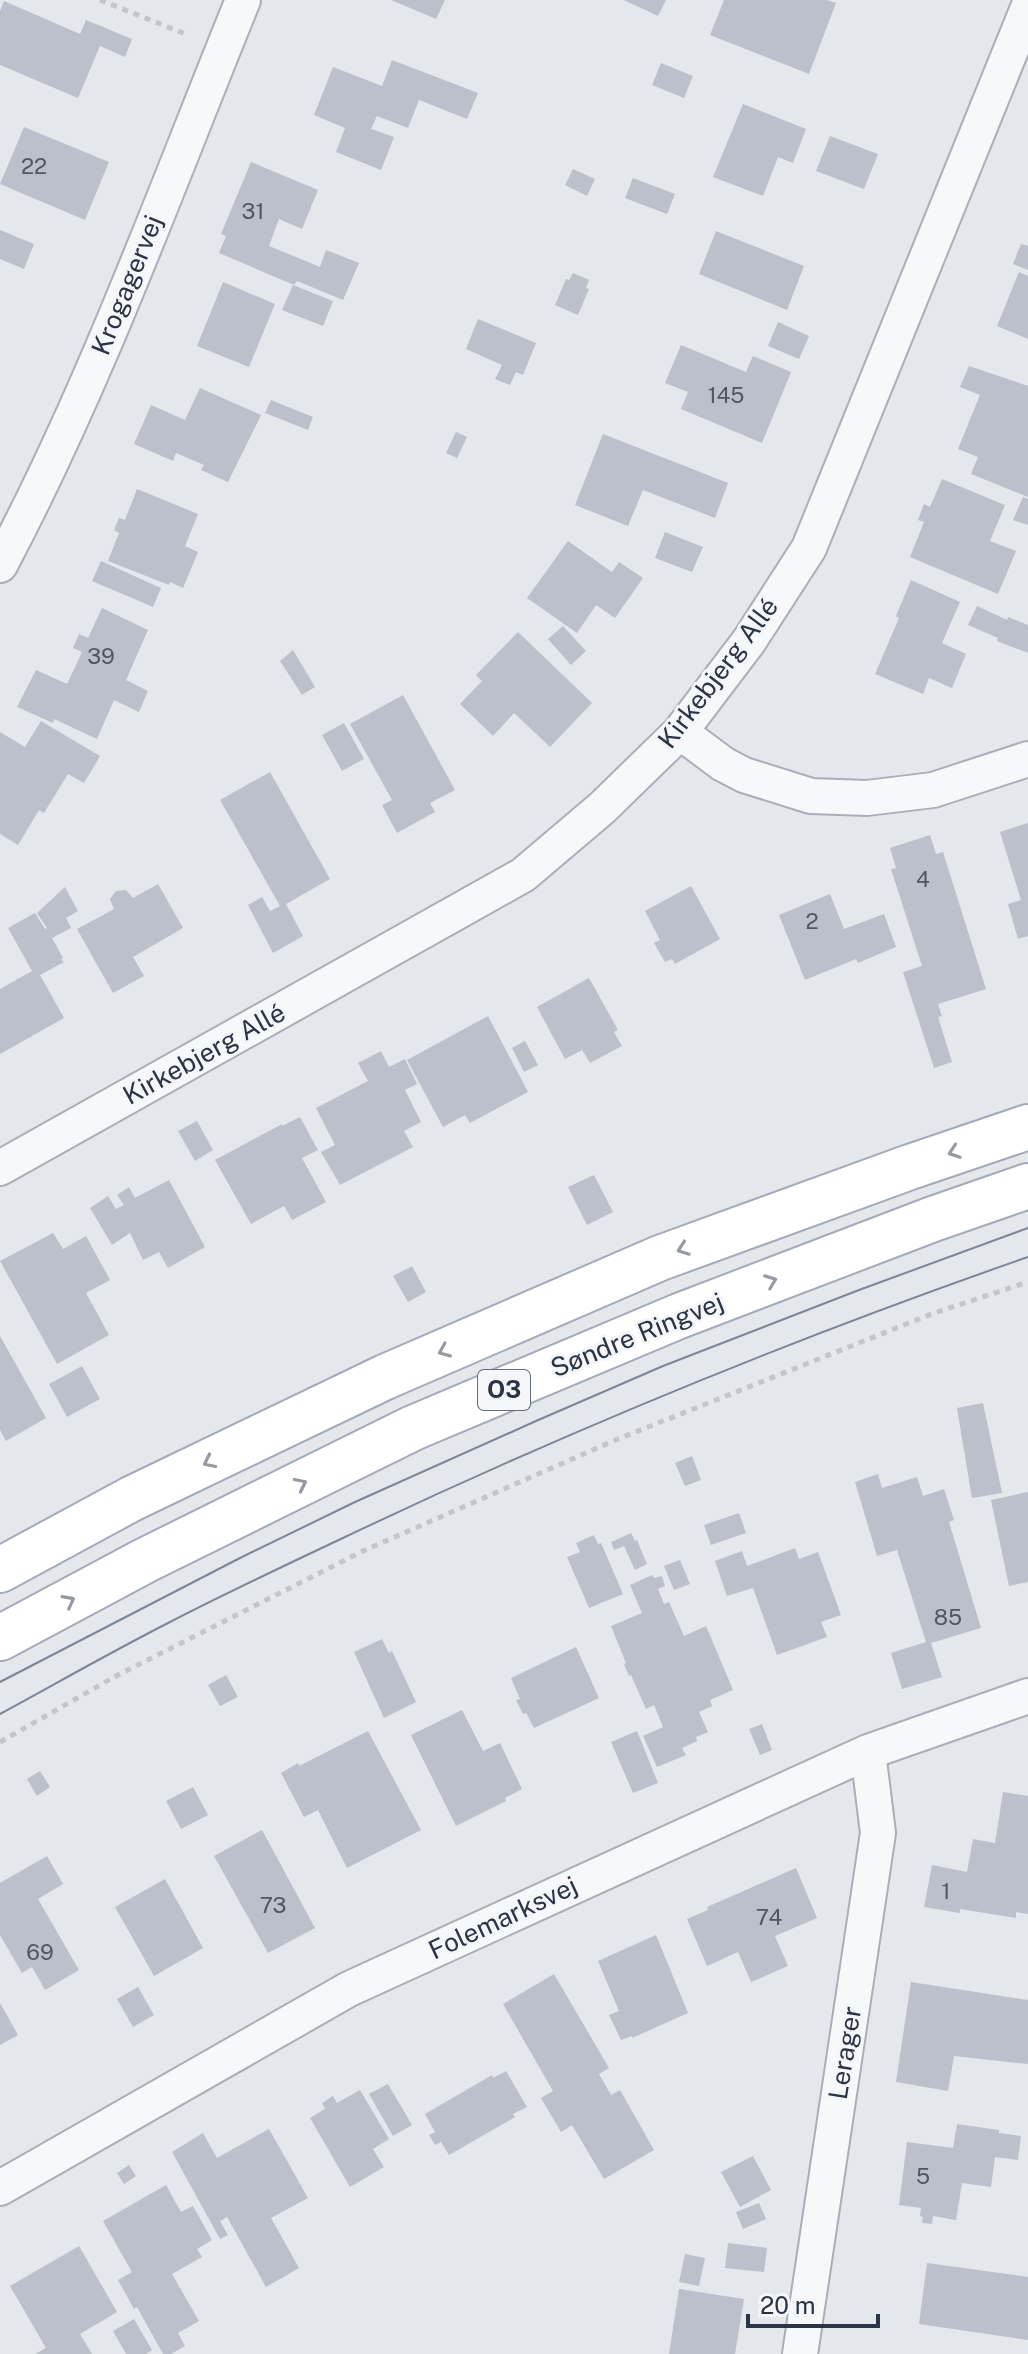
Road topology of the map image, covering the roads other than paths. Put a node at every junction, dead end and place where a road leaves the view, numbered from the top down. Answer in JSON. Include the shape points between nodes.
{"nodes":[{"id":1,"x":243,"y":0,"type":"edge"},
{"id":2,"x":1028,"y":8,"type":"edge"},
{"id":3,"x":0,"y":565,"type":"edge"},
{"id":4,"x":680,"y":732,"type":"junction"},
{"id":5,"x":1028,"y":759,"type":"edge"},
{"id":6,"x":1028,"y":1127,"type":"edge"},
{"id":7,"x":0,"y":1168,"type":"edge"},
{"id":8,"x":1028,"y":1186,"type":"edge"},
{"id":9,"x":0,"y":1570,"type":"edge"},
{"id":10,"x":0,"y":1638,"type":"edge"},
{"id":11,"x":1028,"y":1696,"type":"edge"},
{"id":12,"x":868,"y":1752,"type":"junction"},
{"id":13,"x":0,"y":2188,"type":"edge"},
{"id":14,"x":800,"y":2354,"type":"edge"}],
"edges":[{"from":1,"to":3,"type":"street","name":"Krogagervej","via":[[99,356]]},
{"from":2,"to":4,"type":"street","name":"Kirkebjerg Allé","via":[[809,548],[749,641]]},
{"from":4,"to":5,"type":"street","via":[[744,775],[811,796],[867,798],[933,790]]},
{"from":4,"to":7,"type":"street","name":"Kirkebjerg Allé","via":[[523,875]]},
{"from":6,"to":9,"type":"main road","number":"O3","one_way":true,"via":[[660,1258],[385,1377],[131,1499]]},
{"from":10,"to":8,"type":"main road","name":"Søndre Ringvej","number":"O3","one_way":true,"via":[[413,1428],[679,1316]]},
{"from":11,"to":12,"type":"street","name":"Folemarksvej"},
{"from":12,"to":13,"type":"street","name":"Folemarksvej","via":[[349,1989]]},
{"from":12,"to":14,"type":"street","name":"Lerager","via":[[878,1833]]}]}
